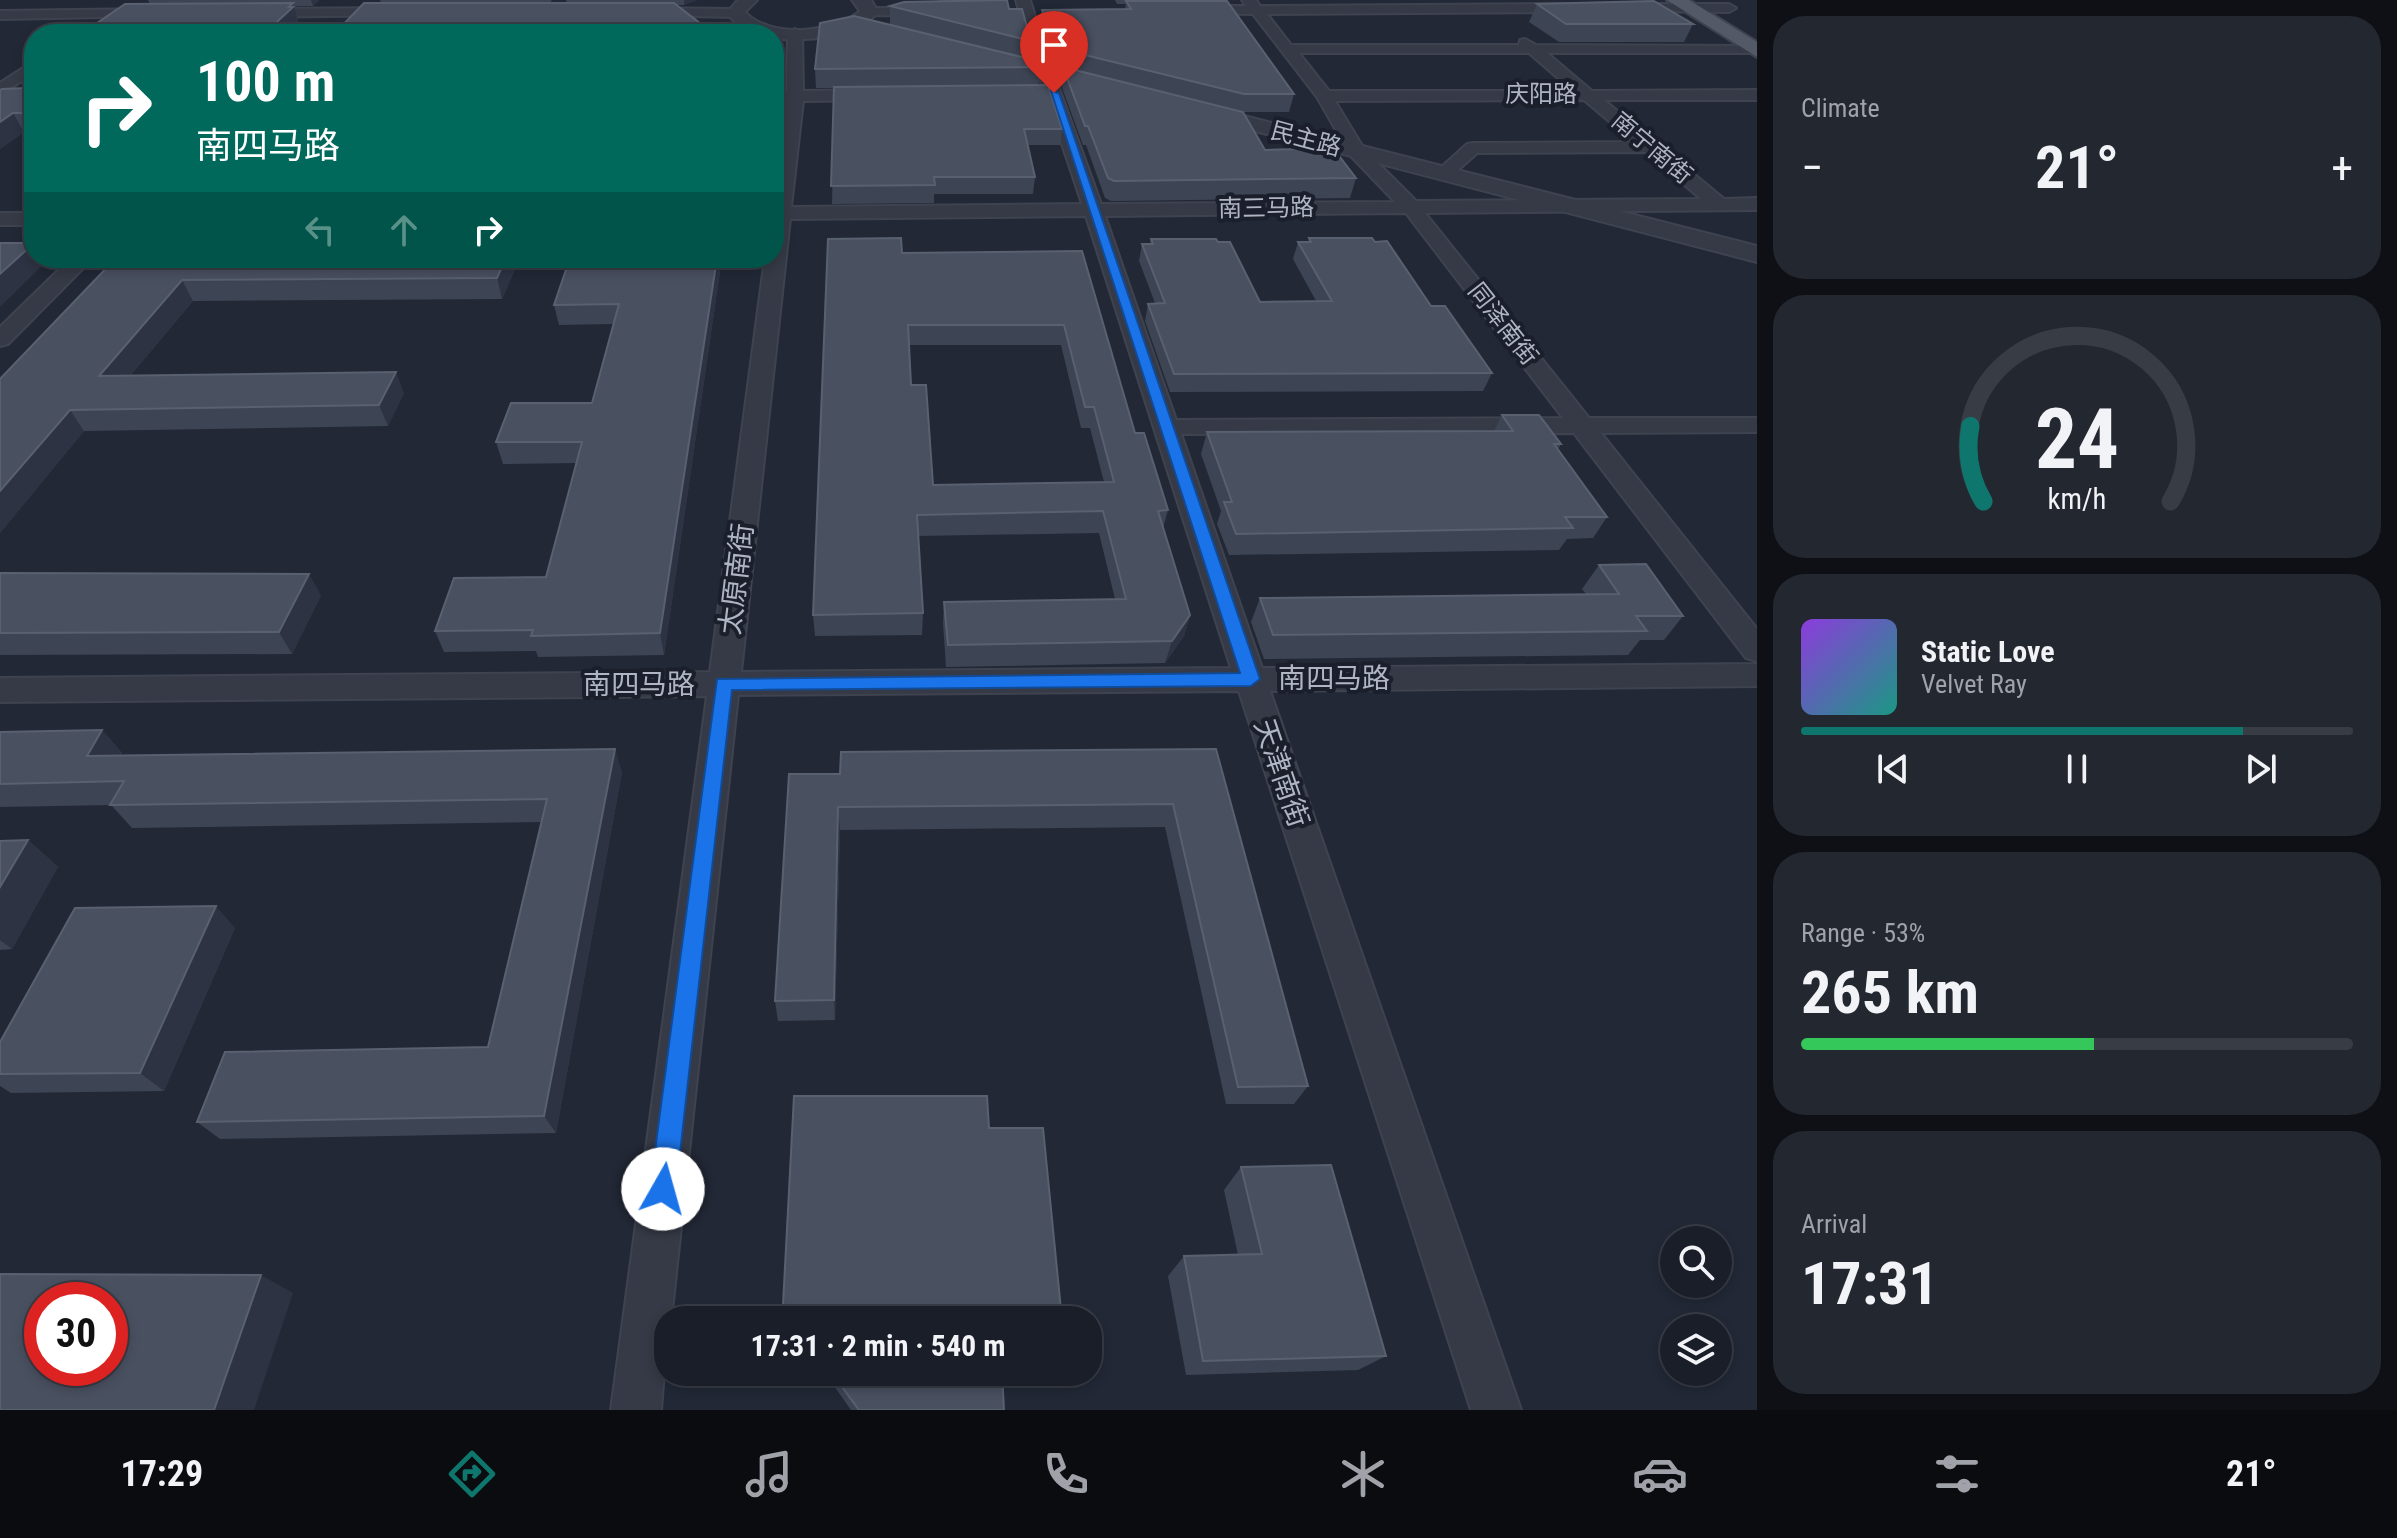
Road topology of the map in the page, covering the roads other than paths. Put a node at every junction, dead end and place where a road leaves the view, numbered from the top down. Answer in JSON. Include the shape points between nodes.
{"nodes":[{"id":1,"x":129,"y":0,"type":"edge"},
{"id":2,"x":347,"y":0,"type":"edge"},
{"id":3,"x":1479,"y":4,"type":"edge"},
{"id":4,"x":1682,"y":4,"type":"edge"},
{"id":5,"x":1722,"y":4,"type":"edge"},
{"id":6,"x":1253,"y":5,"type":"edge"},
{"id":7,"x":743,"y":6,"type":"edge"},
{"id":8,"x":1026,"y":8,"type":"edge"},
{"id":9,"x":1594,"y":8,"type":"edge"},
{"id":10,"x":1610,"y":8,"type":"edge"},
{"id":11,"x":1180,"y":10,"type":"edge"},
{"id":12,"x":631,"y":11,"type":"edge"},
{"id":13,"x":948,"y":11,"type":"edge"},
{"id":14,"x":334,"y":12,"type":"junction"},
{"id":15,"x":413,"y":12,"type":"edge"},
{"id":16,"x":862,"y":12,"type":"edge"},
{"id":17,"x":110,"y":13,"type":"junction"},
{"id":18,"x":170,"y":13,"type":"edge"},
{"id":19,"x":244,"y":13,"type":"edge"},
{"id":20,"x":0,"y":15,"type":"edge"},
{"id":21,"x":1748,"y":19,"type":"dead end"},
{"id":22,"x":323,"y":23,"type":"dead end"},
{"id":23,"x":94,"y":24,"type":"edge"},
{"id":24,"x":784,"y":32,"type":"edge"},
{"id":25,"x":795,"y":33,"type":"junction"},
{"id":26,"x":899,"y":35,"type":"edge"},
{"id":27,"x":1288,"y":49,"type":"junction"},
{"id":28,"x":1532,"y":49,"type":"junction"},
{"id":29,"x":1755,"y":50,"type":"edge"},
{"id":30,"x":971,"y":53,"type":"edge"},
{"id":31,"x":24,"y":73,"type":"edge"},
{"id":32,"x":1046,"y":86,"type":"junction"},
{"id":33,"x":0,"y":90,"type":"edge"},
{"id":34,"x":1133,"y":94,"type":"edge"},
{"id":35,"x":1586,"y":94,"type":"junction"},
{"id":36,"x":902,"y":95,"type":"edge"},
{"id":37,"x":1757,"y":95,"type":"edge"},
{"id":38,"x":784,"y":96,"type":"edge"},
{"id":39,"x":1324,"y":96,"type":"junction"},
{"id":40,"x":0,"y":99,"type":"edge"},
{"id":41,"x":23,"y":99,"type":"edge"},
{"id":42,"x":1178,"y":105,"type":"edge"},
{"id":43,"x":1651,"y":147,"type":"junction"},
{"id":44,"x":1357,"y":152,"type":"junction"},
{"id":45,"x":1443,"y":174,"type":"junction"},
{"id":46,"x":1719,"y":204,"type":"junction"},
{"id":47,"x":1757,"y":204,"type":"edge"},
{"id":48,"x":1574,"y":206,"type":"junction"},
{"id":49,"x":1411,"y":207,"type":"junction"},
{"id":50,"x":1094,"y":210,"type":"junction"},
{"id":51,"x":784,"y":213,"type":"edge"},
{"id":52,"x":0,"y":219,"type":"edge"},
{"id":53,"x":24,"y":219,"type":"edge"},
{"id":54,"x":1757,"y":254,"type":"edge"},
{"id":55,"x":73,"y":268,"type":"edge"},
{"id":56,"x":772,"y":268,"type":"edge"},
{"id":57,"x":0,"y":339,"type":"edge"},
{"id":58,"x":1582,"y":425,"type":"junction"},
{"id":59,"x":1757,"y":425,"type":"edge"},
{"id":60,"x":1166,"y":427,"type":"junction"},
{"id":61,"x":1757,"y":650,"type":"edge"},
{"id":62,"x":1757,"y":675,"type":"edge"},
{"id":63,"x":1251,"y":679,"type":"junction"},
{"id":64,"x":724,"y":684,"type":"junction"},
{"id":65,"x":0,"y":690,"type":"edge"},
{"id":66,"x":636,"y":1410,"type":"edge"},
{"id":67,"x":1496,"y":1410,"type":"edge"}],
"edges":[{"from":1,"to":17,"type":"street"},
{"from":2,"to":14,"type":"street"},
{"from":3,"to":6,"type":"street"},
{"from":3,"to":9,"type":"street"},
{"from":3,"to":28,"type":"street","name":"南宁南街"},
{"from":4,"to":5,"type":"street"},
{"from":4,"to":10,"type":"street"},
{"from":4,"to":29,"type":"main road"},
{"from":5,"to":21,"type":"main road"},
{"from":6,"to":11,"type":"street"},
{"from":6,"to":27,"type":"street","name":"同泽南街"},
{"from":7,"to":12,"type":"street"},
{"from":8,"to":32,"type":"street","name":"天津南街"},
{"from":13,"to":16,"type":"street"},
{"from":14,"to":15,"type":"street"},
{"from":14,"to":19,"type":"street"},
{"from":14,"to":22,"type":"street"},
{"from":16,"to":25,"type":"street","via":[[818,33]]},
{"from":16,"to":26,"type":"street"},
{"from":17,"to":18,"type":"street"},
{"from":17,"to":20,"type":"street"},
{"from":17,"to":23,"type":"street"},
{"from":24,"to":25,"type":"street"},
{"from":25,"to":38,"type":"street","name":"太原南街"},
{"from":27,"to":28,"type":"street"},
{"from":27,"to":39,"type":"street","name":"同泽南街"},
{"from":28,"to":29,"type":"street"},
{"from":28,"to":35,"type":"street","name":"南宁南街"},
{"from":30,"to":32,"type":"street"},
{"from":31,"to":33,"type":"street"},
{"from":32,"to":34,"type":"street"},
{"from":32,"to":50,"type":"street","name":"天津南街"},
{"from":35,"to":37,"type":"street","name":"庆阳路"},
{"from":35,"to":39,"type":"street","name":"庆阳路"},
{"from":35,"to":43,"type":"street","name":"南宁南街"},
{"from":36,"to":38,"type":"street"},
{"from":39,"to":44,"type":"street","name":"同泽南街"},
{"from":40,"to":41,"type":"street"},
{"from":42,"to":44,"type":"street","name":"民主路"},
{"from":43,"to":45,"type":"street","via":[[1473,148]]},
{"from":43,"to":46,"type":"street","name":"南宁南街"},
{"from":44,"to":45,"type":"street","name":"民主路"},
{"from":44,"to":49,"type":"street","name":"同泽南街"},
{"from":45,"to":48,"type":"street","name":"民主路"},
{"from":46,"to":47,"type":"street","name":"南三马路"},
{"from":46,"to":48,"type":"street","name":"南三马路"},
{"from":48,"to":49,"type":"street","name":"南三马路"},
{"from":48,"to":54,"type":"street","name":"民主路"},
{"from":49,"to":50,"type":"street","name":"南三马路"},
{"from":49,"to":58,"type":"street","name":"同泽南街"},
{"from":50,"to":51,"type":"street","name":"南三马路"},
{"from":50,"to":60,"type":"street","name":"天津南街"},
{"from":52,"to":53,"type":"street"},
{"from":55,"to":57,"type":"street"},
{"from":56,"to":64,"type":"street","name":"太原南街"},
{"from":58,"to":59,"type":"street"},
{"from":58,"to":60,"type":"street"},
{"from":58,"to":61,"type":"street","name":"同泽南街"},
{"from":60,"to":63,"type":"street","name":"天津南街"},
{"from":62,"to":63,"type":"street","name":"南四马路"},
{"from":63,"to":64,"type":"street","name":"南四马路"},
{"from":63,"to":67,"type":"street","name":"天津南街"},
{"from":64,"to":65,"type":"street","name":"南四马路"},
{"from":64,"to":66,"type":"street","name":"太原南街"}]}
